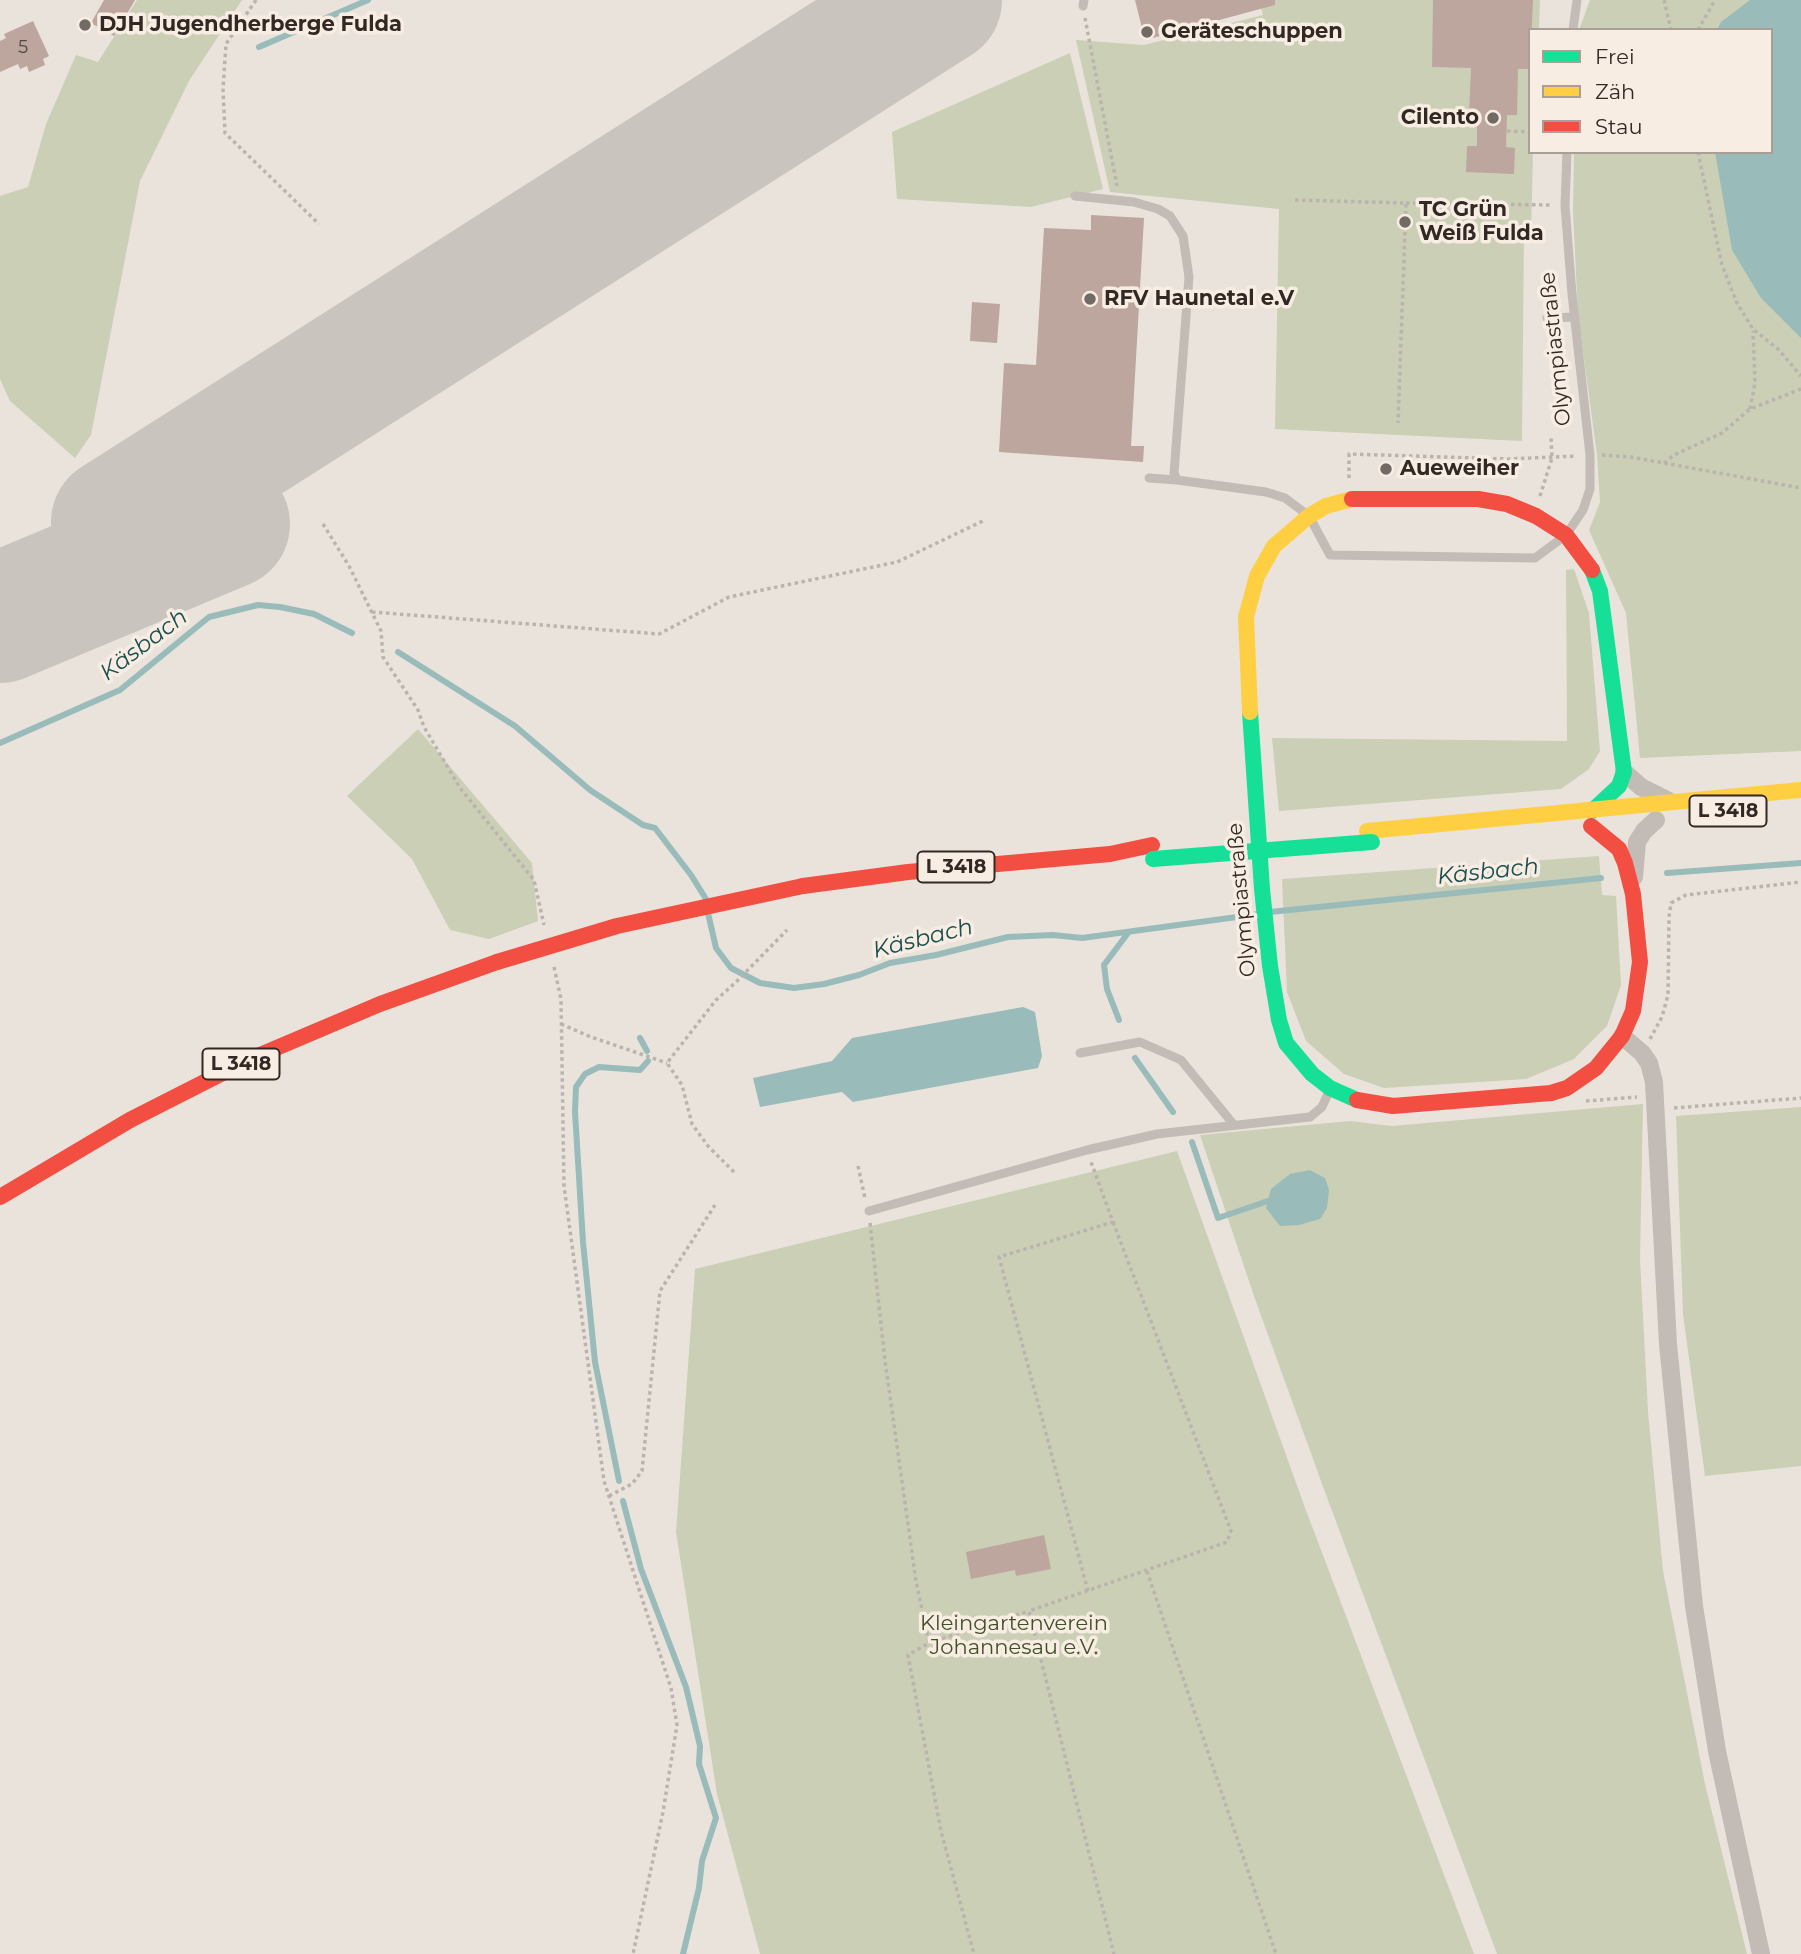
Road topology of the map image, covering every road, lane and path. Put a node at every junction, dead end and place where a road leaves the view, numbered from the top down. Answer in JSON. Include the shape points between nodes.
{"nodes":[{"id":1,"x":256,"y":0,"type":"edge"},
{"id":2,"x":1577,"y":0,"type":"edge"},
{"id":3,"x":1664,"y":0,"type":"edge"},
{"id":4,"x":1715,"y":0,"type":"edge"},
{"id":5,"x":1083,"y":3,"type":"edge"},
{"id":6,"x":1574,"y":25,"type":"edge"},
{"id":7,"x":1671,"y":28,"type":"edge"},
{"id":8,"x":1699,"y":28,"type":"edge"},
{"id":9,"x":1507,"y":131,"type":"dead end"},
{"id":10,"x":1528,"y":132,"type":"edge"},
{"id":11,"x":1567,"y":154,"type":"edge"},
{"id":12,"x":1698,"y":154,"type":"edge"},
{"id":13,"x":1075,"y":196,"type":"dead end"},
{"id":14,"x":1295,"y":200,"type":"dead end"},
{"id":15,"x":1120,"y":202,"type":"junction"},
{"id":16,"x":1406,"y":203,"type":"junction"},
{"id":17,"x":1565,"y":205,"type":"junction"},
{"id":18,"x":319,"y":224,"type":"dead end"},
{"id":19,"x":1575,"y":317,"type":"junction"},
{"id":20,"x":1547,"y":318,"type":"dead end"},
{"id":21,"x":1753,"y":329,"type":"junction"},
{"id":22,"x":1801,"y":376,"type":"edge"},
{"id":23,"x":1801,"y":390,"type":"edge"},
{"id":24,"x":1749,"y":409,"type":"junction"},
{"id":25,"x":1398,"y":423,"type":"dead end"},
{"id":26,"x":1551,"y":437,"type":"dead end"},
{"id":27,"x":1590,"y":455,"type":"junction"},
{"id":28,"x":1552,"y":458,"type":"junction"},
{"id":29,"x":1664,"y":463,"type":"junction"},
{"id":30,"x":1176,"y":477,"type":"junction"},
{"id":31,"x":1149,"y":478,"type":"dead end"},
{"id":32,"x":1349,"y":480,"type":"dead end"},
{"id":33,"x":1801,"y":488,"type":"edge"},
{"id":34,"x":1539,"y":500,"type":"dead end"},
{"id":35,"x":1309,"y":516,"type":"junction"},
{"id":36,"x":985,"y":520,"type":"dead end"},
{"id":37,"x":323,"y":524,"type":"dead end"},
{"id":38,"x":1566,"y":535,"type":"junction"},
{"id":39,"x":372,"y":612,"type":"junction"},
{"id":40,"x":1624,"y":772,"type":"junction"},
{"id":41,"x":1801,"y":790,"type":"edge"},
{"id":42,"x":1672,"y":803,"type":"junction"},
{"id":43,"x":1801,"y":803,"type":"edge"},
{"id":44,"x":1591,"y":818,"type":"junction"},
{"id":45,"x":1656,"y":820,"type":"junction"},
{"id":46,"x":1801,"y":882,"type":"edge"},
{"id":47,"x":1633,"y":894,"type":"junction"},
{"id":48,"x":787,"y":930,"type":"dead end"},
{"id":49,"x":546,"y":933,"type":"dead end"},
{"id":50,"x":552,"y":959,"type":"dead end"},
{"id":51,"x":561,"y":1024,"type":"junction"},
{"id":52,"x":1622,"y":1036,"type":"junction"},
{"id":53,"x":1080,"y":1053,"type":"dead end"},
{"id":54,"x":1642,"y":1053,"type":"junction"},
{"id":55,"x":667,"y":1063,"type":"junction"},
{"id":56,"x":1330,"y":1088,"type":"junction"},
{"id":57,"x":1801,"y":1098,"type":"edge"},
{"id":58,"x":1581,"y":1102,"type":"dead end"},
{"id":59,"x":1656,"y":1103,"type":"junction"},
{"id":60,"x":1234,"y":1125,"type":"junction"},
{"id":61,"x":1087,"y":1150,"type":"junction"},
{"id":62,"x":858,"y":1166,"type":"dead end"},
{"id":63,"x":734,"y":1172,"type":"dead end"},
{"id":64,"x":0,"y":1197,"type":"edge"},
{"id":65,"x":715,"y":1205,"type":"dead end"},
{"id":66,"x":869,"y":1211,"type":"junction"},
{"id":67,"x":1113,"y":1222,"type":"junction"},
{"id":68,"x":609,"y":1496,"type":"junction"},
{"id":69,"x":1147,"y":1571,"type":"junction"},
{"id":70,"x":1088,"y":1591,"type":"junction"},
{"id":71,"x":1028,"y":1611,"type":"junction"},
{"id":72,"x":929,"y":1643,"type":"junction"},
{"id":73,"x":633,"y":1954,"type":"edge"},
{"id":74,"x":974,"y":1954,"type":"edge"},
{"id":75,"x":1114,"y":1954,"type":"edge"},
{"id":76,"x":1276,"y":1954,"type":"edge"},
{"id":77,"x":1761,"y":1954,"type":"edge"}],
"edges":[{"from":1,"to":18,"type":"path","via":[[226,44],[225,133]]},
{"from":2,"to":6,"type":"lane"},
{"from":3,"to":7,"type":"path"},
{"from":4,"to":8,"type":"path"},
{"from":5,"to":15,"type":"path"},
{"from":9,"to":10,"type":"path"},
{"from":11,"to":17,"type":"lane","name":"Olympiastraße"},
{"from":12,"to":21,"type":"path","via":[[1722,265]]},
{"from":13,"to":15,"type":"lane"},
{"from":14,"to":16,"type":"path"},
{"from":15,"to":30,"type":"lane","via":[[1158,209],[1170,216],[1183,236],[1189,277]]},
{"from":16,"to":17,"type":"path"},
{"from":16,"to":25,"type":"path"},
{"from":17,"to":19,"type":"lane","name":"Olympiastraße"},
{"from":19,"to":20,"type":"lane"},
{"from":19,"to":27,"type":"lane","name":"Olympiastraße"},
{"from":21,"to":22,"type":"path"},
{"from":21,"to":24,"type":"path","via":[[1755,383]]},
{"from":23,"to":24,"type":"path"},
{"from":24,"to":29,"type":"path","via":[[1722,433]]},
{"from":26,"to":28,"type":"path"},
{"from":27,"to":28,"type":"path"},
{"from":27,"to":29,"type":"path"},
{"from":27,"to":38,"type":"lane","name":"Olympiastraße","via":[[1590,489]]},
{"from":28,"to":32,"type":"path","via":[[1349,454]]},
{"from":28,"to":34,"type":"path"},
{"from":29,"to":33,"type":"path"},
{"from":30,"to":31,"type":"lane"},
{"from":30,"to":35,"type":"lane","via":[[1266,492],[1285,498]]},
{"from":35,"to":38,"type":"main road","name":"Olympiastraße","via":[[1326,506],[1366,497],[1478,499],[1507,504]]},
{"from":35,"to":38,"type":"lane","via":[[1330,555],[1535,558]]},
{"from":35,"to":56,"type":"main road","name":"Olympiastraße","via":[[1274,546],[1257,576],[1246,617],[1248,680],[1265,930],[1279,1020],[1286,1043]]},
{"from":36,"to":39,"type":"path","via":[[897,562],[729,597],[659,634]]},
{"from":37,"to":39,"type":"path"},
{"from":38,"to":40,"type":"main road","name":"Olympiastraße","via":[[1591,568],[1600,591]]},
{"from":39,"to":49,"type":"path","via":[[381,631],[383,657],[460,788],[534,880]]},
{"from":40,"to":42,"type":"street"},
{"from":40,"to":44,"type":"main road","via":[[1619,786]]},
{"from":41,"to":42,"type":"main road","number":"L 3418"},
{"from":42,"to":44,"type":"main road","number":"L 3418"},
{"from":43,"to":45,"type":"main road","number":"L 3418"},
{"from":44,"to":45,"type":"main road","number":"L 3418"},
{"from":44,"to":47,"type":"main road","name":"Olympiastraße","via":[[1619,849]]},
{"from":44,"to":64,"type":"main road","number":"L 3418","bridge":true,"via":[[921,871],[803,886],[643,920],[497,962],[380,1004],[248,1060],[130,1120]]},
{"from":45,"to":47,"type":"street","name":"Olympiastraße","via":[[1637,842]]},
{"from":46,"to":54,"type":"path","via":[[1686,895],[1674,901],[1670,907],[1668,995]]},
{"from":47,"to":52,"type":"main road","name":"Olympiastraße","via":[[1640,962],[1633,1011]]},
{"from":48,"to":55,"type":"path","via":[[716,1000]]},
{"from":50,"to":51,"type":"path"},
{"from":51,"to":55,"type":"path"},
{"from":51,"to":68,"type":"path","via":[[564,1186]]},
{"from":52,"to":54,"type":"street"},
{"from":52,"to":56,"type":"main road","name":"Olympiastraße","via":[[1596,1068],[1567,1088],[1532,1096],[1393,1106],[1351,1099]]},
{"from":53,"to":60,"type":"lane","via":[[1140,1042],[1181,1060]]},
{"from":54,"to":59,"type":"street","via":[[1649,1063]]},
{"from":55,"to":63,"type":"path","via":[[682,1085],[692,1124]]},
{"from":56,"to":60,"type":"lane","via":[[1322,1107],[1310,1117]]},
{"from":57,"to":59,"type":"path"},
{"from":58,"to":59,"type":"path"},
{"from":59,"to":77,"type":"street","via":[[1668,1344],[1694,1606],[1717,1751]]},
{"from":60,"to":61,"type":"lane","via":[[1157,1133]]},
{"from":61,"to":66,"type":"lane"},
{"from":61,"to":67,"type":"path"},
{"from":62,"to":66,"type":"path"},
{"from":65,"to":68,"type":"path","via":[[660,1291],[642,1471],[632,1484]]},
{"from":66,"to":72,"type":"path","via":[[885,1360]]},
{"from":67,"to":69,"type":"path","via":[[1231,1531],[1227,1542]]},
{"from":67,"to":70,"type":"path","via":[[999,1257]]},
{"from":68,"to":73,"type":"path","via":[[671,1688],[677,1725]]},
{"from":69,"to":70,"type":"path"},
{"from":69,"to":76,"type":"path"},
{"from":70,"to":71,"type":"path"},
{"from":71,"to":72,"type":"path"},
{"from":71,"to":75,"type":"path"},
{"from":72,"to":74,"type":"path","via":[[908,1655],[941,1831]]}]}
